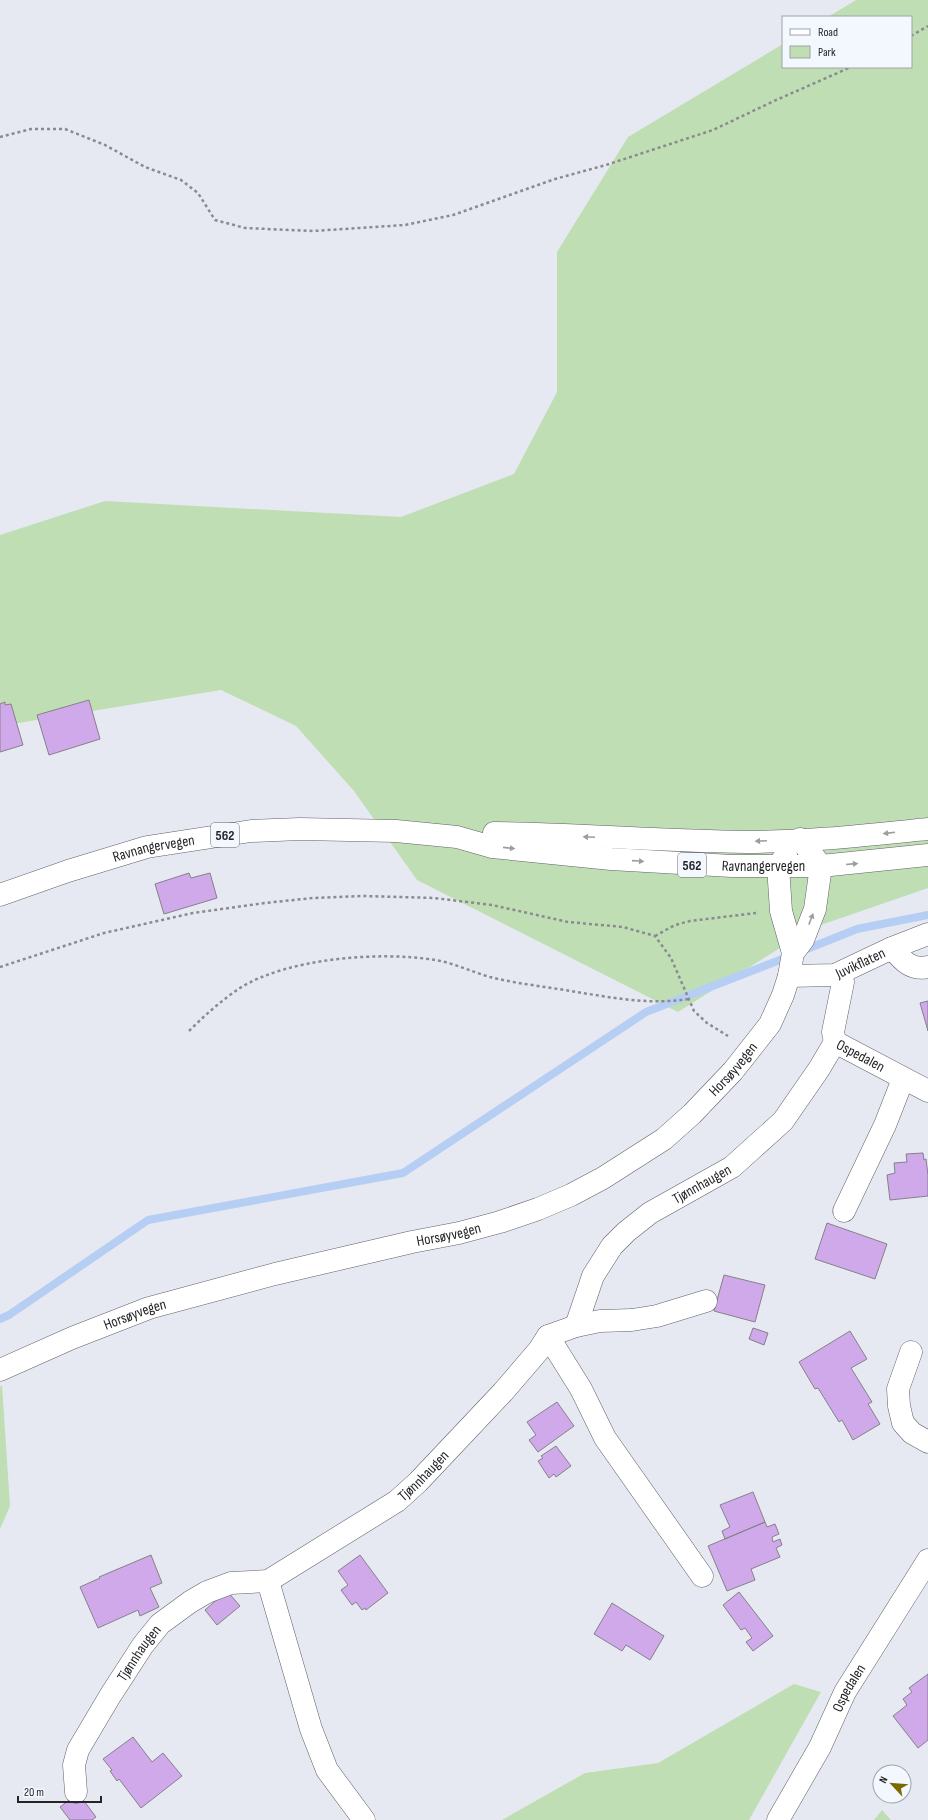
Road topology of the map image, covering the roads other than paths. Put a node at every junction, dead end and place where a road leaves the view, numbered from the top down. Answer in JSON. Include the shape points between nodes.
{"nodes":[{"id":1,"x":928,"y":828,"type":"edge"},
{"id":2,"x":457,"y":837,"type":"junction"},
{"id":3,"x":800,"y":839,"type":"junction"},
{"id":4,"x":928,"y":855,"type":"edge"},
{"id":5,"x":778,"y":866,"type":"junction"},
{"id":6,"x":821,"y":866,"type":"junction"},
{"id":7,"x":0,"y":895,"type":"edge"},
{"id":8,"x":928,"y":934,"type":"edge"},
{"id":9,"x":892,"y":948,"type":"junction"},
{"id":10,"x":793,"y":953,"type":"junction"},
{"id":11,"x":928,"y":967,"type":"edge"},
{"id":12,"x":835,"y":975,"type":"junction"},
{"id":13,"x":789,"y":976,"type":"junction"},
{"id":14,"x":834,"y":1042,"type":"junction"},
{"id":15,"x":903,"y":1079,"type":"junction"},
{"id":16,"x":928,"y":1091,"type":"edge"},
{"id":17,"x":844,"y":1211,"type":"dead end"},
{"id":18,"x":706,"y":1301,"type":"dead end"},
{"id":19,"x":576,"y":1326,"type":"junction"},
{"id":20,"x":548,"y":1336,"type":"junction"},
{"id":21,"x":911,"y":1352,"type":"dead end"},
{"id":22,"x":0,"y":1370,"type":"edge"},
{"id":23,"x":928,"y":1442,"type":"edge"},
{"id":24,"x":928,"y":1560,"type":"edge"},
{"id":25,"x":702,"y":1576,"type":"dead end"},
{"id":26,"x":268,"y":1581,"type":"junction"},
{"id":27,"x":76,"y":1792,"type":"dead end"},
{"id":28,"x":364,"y":1820,"type":"edge"},
{"id":29,"x":778,"y":1820,"type":"edge"}],
"edges":[{"from":1,"to":3,"type":"main road","name":"Ravnangervegen","number":"562","one_way":true,"via":[[853,837]]},
{"from":3,"to":2,"type":"main road","name":"Ravnangervegen","number":"562","one_way":true,"via":[[748,842],[663,841],[495,833]]},
{"from":2,"to":5,"type":"main road","name":"Ravnangervegen","number":"562","one_way":true,"via":[[492,847],[611,859],[675,864]]},
{"from":2,"to":7,"type":"main road","name":"Ravnangervegen","number":"562","via":[[367,830],[300,829],[251,832],[147,847]]},
{"from":3,"to":5,"type":"main road"},
{"from":3,"to":6,"type":"main road"},
{"from":6,"to":4,"type":"main road","name":"Ravnangervegen","number":"562","one_way":true},
{"from":5,"to":6,"type":"main road","name":"Ravnangervegen","number":"562"},
{"from":5,"to":10,"type":"main road","name":"Horsøyvegen","via":[[781,911]]},
{"from":10,"to":6,"type":"main road","name":"Horsøyvegen","one_way":true,"via":[[803,940],[815,909]]},
{"from":8,"to":9,"type":"main road","name":"Juvikflaten"},
{"from":9,"to":11,"type":"main road","via":[[910,966]]},
{"from":9,"to":12,"type":"main road","name":"Juvikflaten"},
{"from":10,"to":13,"type":"main road","name":"Horsøyvegen"},
{"from":12,"to":13,"type":"main road","name":"Juvikflaten"},
{"from":12,"to":14,"type":"main road","name":"Ospedalen","via":[[843,982],[833,1032]]},
{"from":13,"to":22,"type":"main road","name":"Horsøyvegen","via":[[777,1012],[770,1024],[713,1094],[664,1139],[603,1178],[564,1198],[515,1217],[459,1233],[275,1274],[149,1308]]},
{"from":14,"to":15,"type":"main road","name":"Ospedalen"},
{"from":14,"to":19,"type":"main road","name":"Tjønnhaugen","via":[[819,1069],[783,1121],[732,1167],[650,1213],[612,1246],[593,1276]]},
{"from":15,"to":16,"type":"main road","name":"Ospedalen"},
{"from":15,"to":17,"type":"main road"},
{"from":18,"to":19,"type":"main road","via":[[657,1316],[600,1321]]},
{"from":19,"to":20,"type":"main road"},
{"from":20,"to":25,"type":"main road","via":[[581,1389],[605,1438]]},
{"from":20,"to":26,"type":"main road","name":"Tjønnhaugen","via":[[502,1392],[397,1501]]},
{"from":21,"to":23,"type":"main road","via":[[898,1389],[899,1406],[903,1423],[912,1433]]},
{"from":24,"to":29,"type":"main road","name":"Ospedalen","via":[[845,1692],[820,1747]]},
{"from":26,"to":27,"type":"main road","name":"Tjønnhaugen","via":[[225,1585],[190,1602],[160,1624],[143,1645],[78,1750],[74,1766]]},
{"from":26,"to":28,"type":"main road","via":[[311,1729],[324,1763]]}]}
